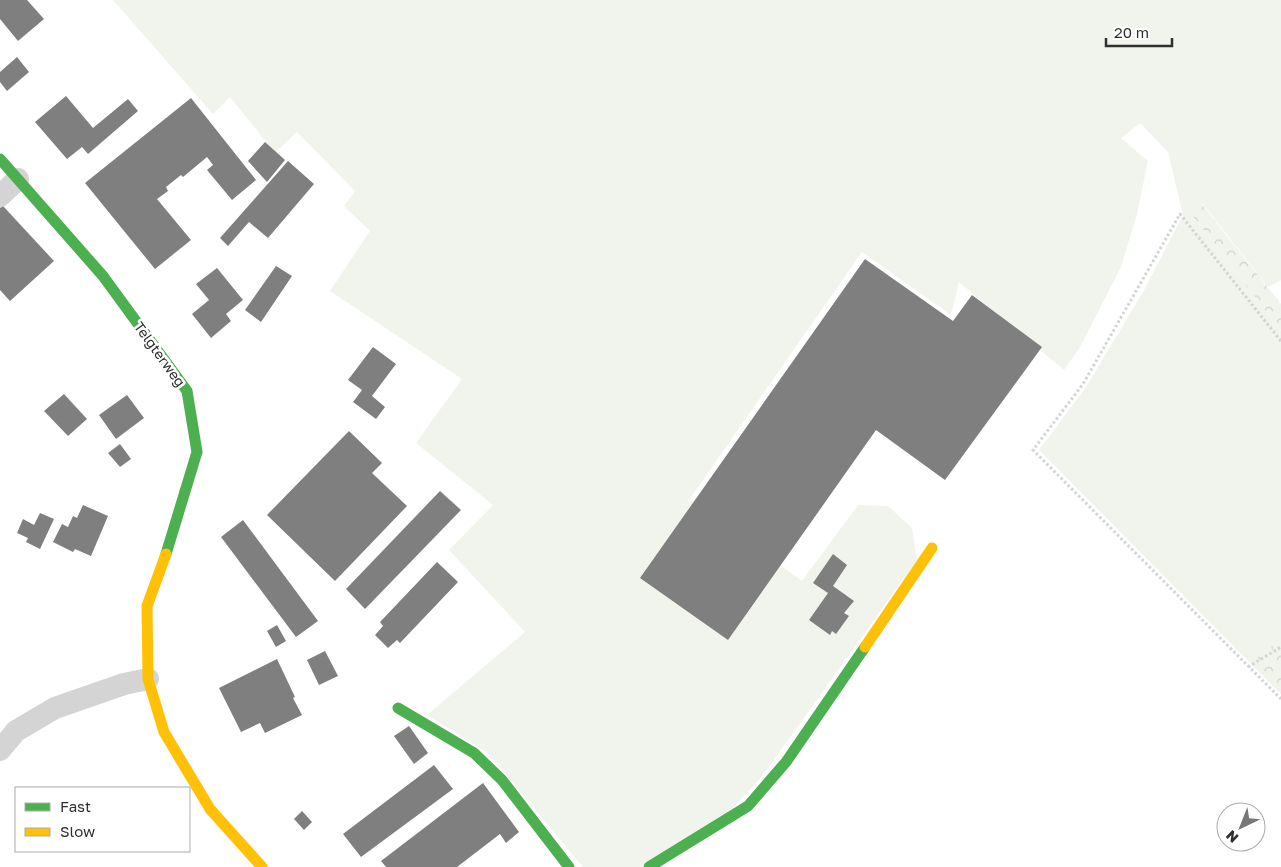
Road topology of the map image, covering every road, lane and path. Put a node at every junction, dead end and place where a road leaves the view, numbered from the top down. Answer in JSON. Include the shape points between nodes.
{"nodes":[{"id":1,"x":0,"y":159,"type":"edge"},
{"id":2,"x":18,"y":179,"type":"junction"},
{"id":3,"x":0,"y":196,"type":"edge"},
{"id":4,"x":1281,"y":341,"type":"edge"},
{"id":5,"x":932,"y":548,"type":"dead end"},
{"id":6,"x":1281,"y":648,"type":"edge"},
{"id":7,"x":1248,"y":667,"type":"junction"},
{"id":8,"x":148,"y":679,"type":"junction"},
{"id":9,"x":1281,"y":699,"type":"edge"},
{"id":10,"x":398,"y":708,"type":"dead end"},
{"id":11,"x":8,"y":728,"type":"edge"},
{"id":12,"x":0,"y":750,"type":"edge"},
{"id":13,"x":262,"y":867,"type":"edge"},
{"id":14,"x":570,"y":867,"type":"edge"},
{"id":15,"x":649,"y":867,"type":"edge"}],
"edges":[{"from":1,"to":2,"type":"street","name":"Telgterweg"},
{"from":2,"to":3,"type":"street"},
{"from":2,"to":8,"type":"street","name":"Telgterweg","via":[[103,276],[187,391],[196,452],[170,545],[147,606]]},
{"from":4,"to":7,"type":"path","via":[[1180,214],[1083,384],[1033,450]]},
{"from":5,"to":15,"type":"street","via":[[786,762],[748,806]]},
{"from":6,"to":7,"type":"path"},
{"from":7,"to":9,"type":"path"},
{"from":8,"to":11,"type":"street","via":[[54,708]]},
{"from":8,"to":13,"type":"street","name":"Telgterweg","via":[[164,732],[210,809]]},
{"from":10,"to":14,"type":"street","via":[[474,752],[502,780]]},
{"from":11,"to":12,"type":"street"}]}
